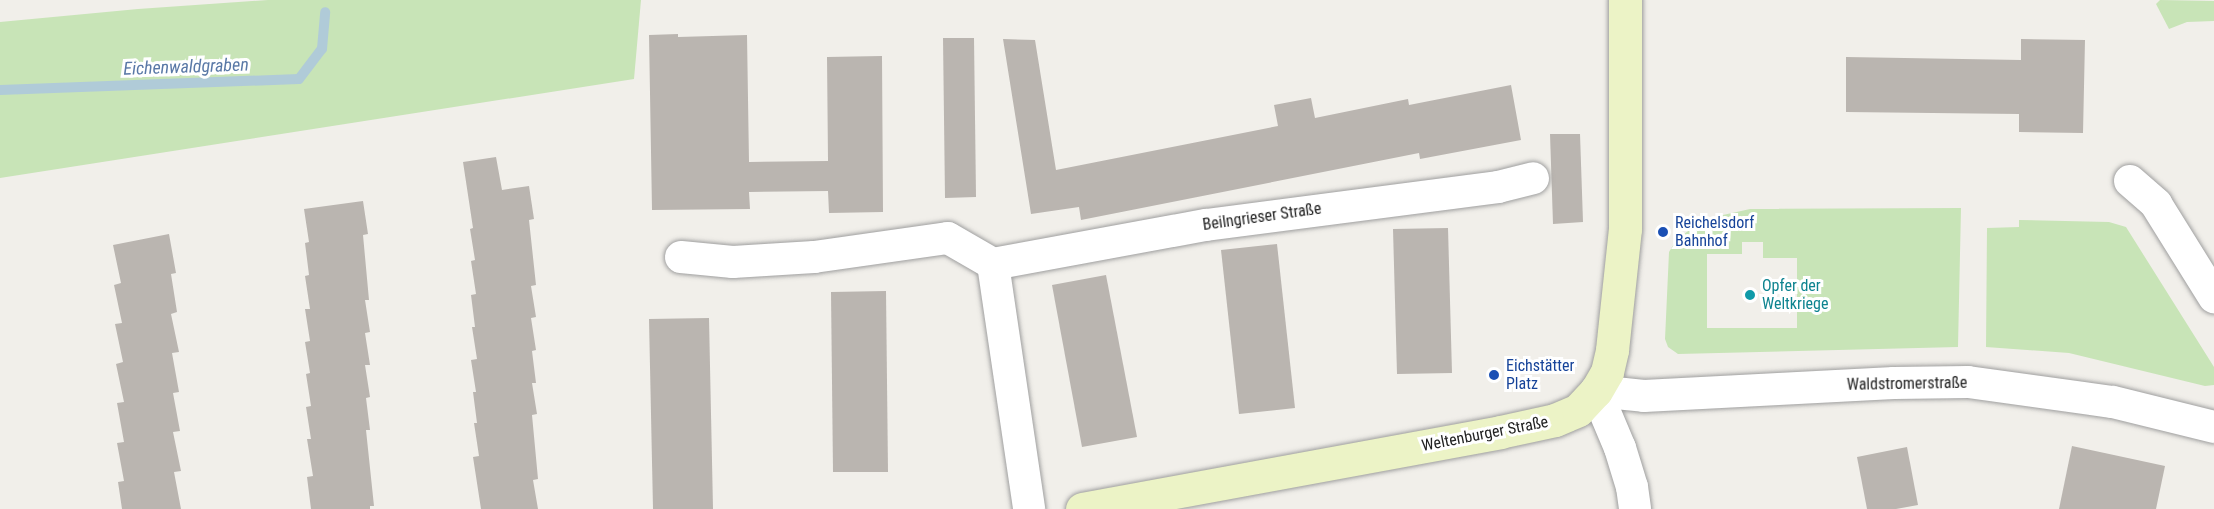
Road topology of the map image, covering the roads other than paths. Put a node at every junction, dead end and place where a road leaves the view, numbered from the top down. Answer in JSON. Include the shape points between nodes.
{"nodes":[{"id":1,"x":1625,"y":0,"type":"edge"},
{"id":2,"x":1533,"y":178,"type":"dead end"},
{"id":3,"x":2130,"y":181,"type":"dead end"},
{"id":4,"x":681,"y":257,"type":"dead end"},
{"id":5,"x":993,"y":264,"type":"junction"},
{"id":6,"x":2214,"y":297,"type":"edge"},
{"id":7,"x":1596,"y":391,"type":"junction"},
{"id":8,"x":2214,"y":427,"type":"edge"},
{"id":9,"x":1029,"y":509,"type":"edge"},
{"id":10,"x":1082,"y":509,"type":"edge"},
{"id":11,"x":1635,"y":509,"type":"edge"}],
"edges":[{"from":1,"to":7,"type":"street","name":"Weltenburger Straße","via":[[1626,229],[1612,350],[1607,372]]},
{"from":2,"to":5,"type":"street","name":"Beilngrieser Straße","via":[[1498,187],[1206,225]]},
{"from":3,"to":6,"type":"street","via":[[2156,204]]},
{"from":4,"to":5,"type":"street","via":[[733,262],[814,257],[948,238]]},
{"from":5,"to":9,"type":"street"},
{"from":7,"to":8,"type":"street","name":"Waldstromerstraße","via":[[1644,396],[1968,382],[2113,402]]},
{"from":7,"to":10,"type":"street","name":"Weltenburger Straße","via":[[1578,410],[1556,420]]},
{"from":7,"to":11,"type":"street","via":[[1617,439]]}]}
